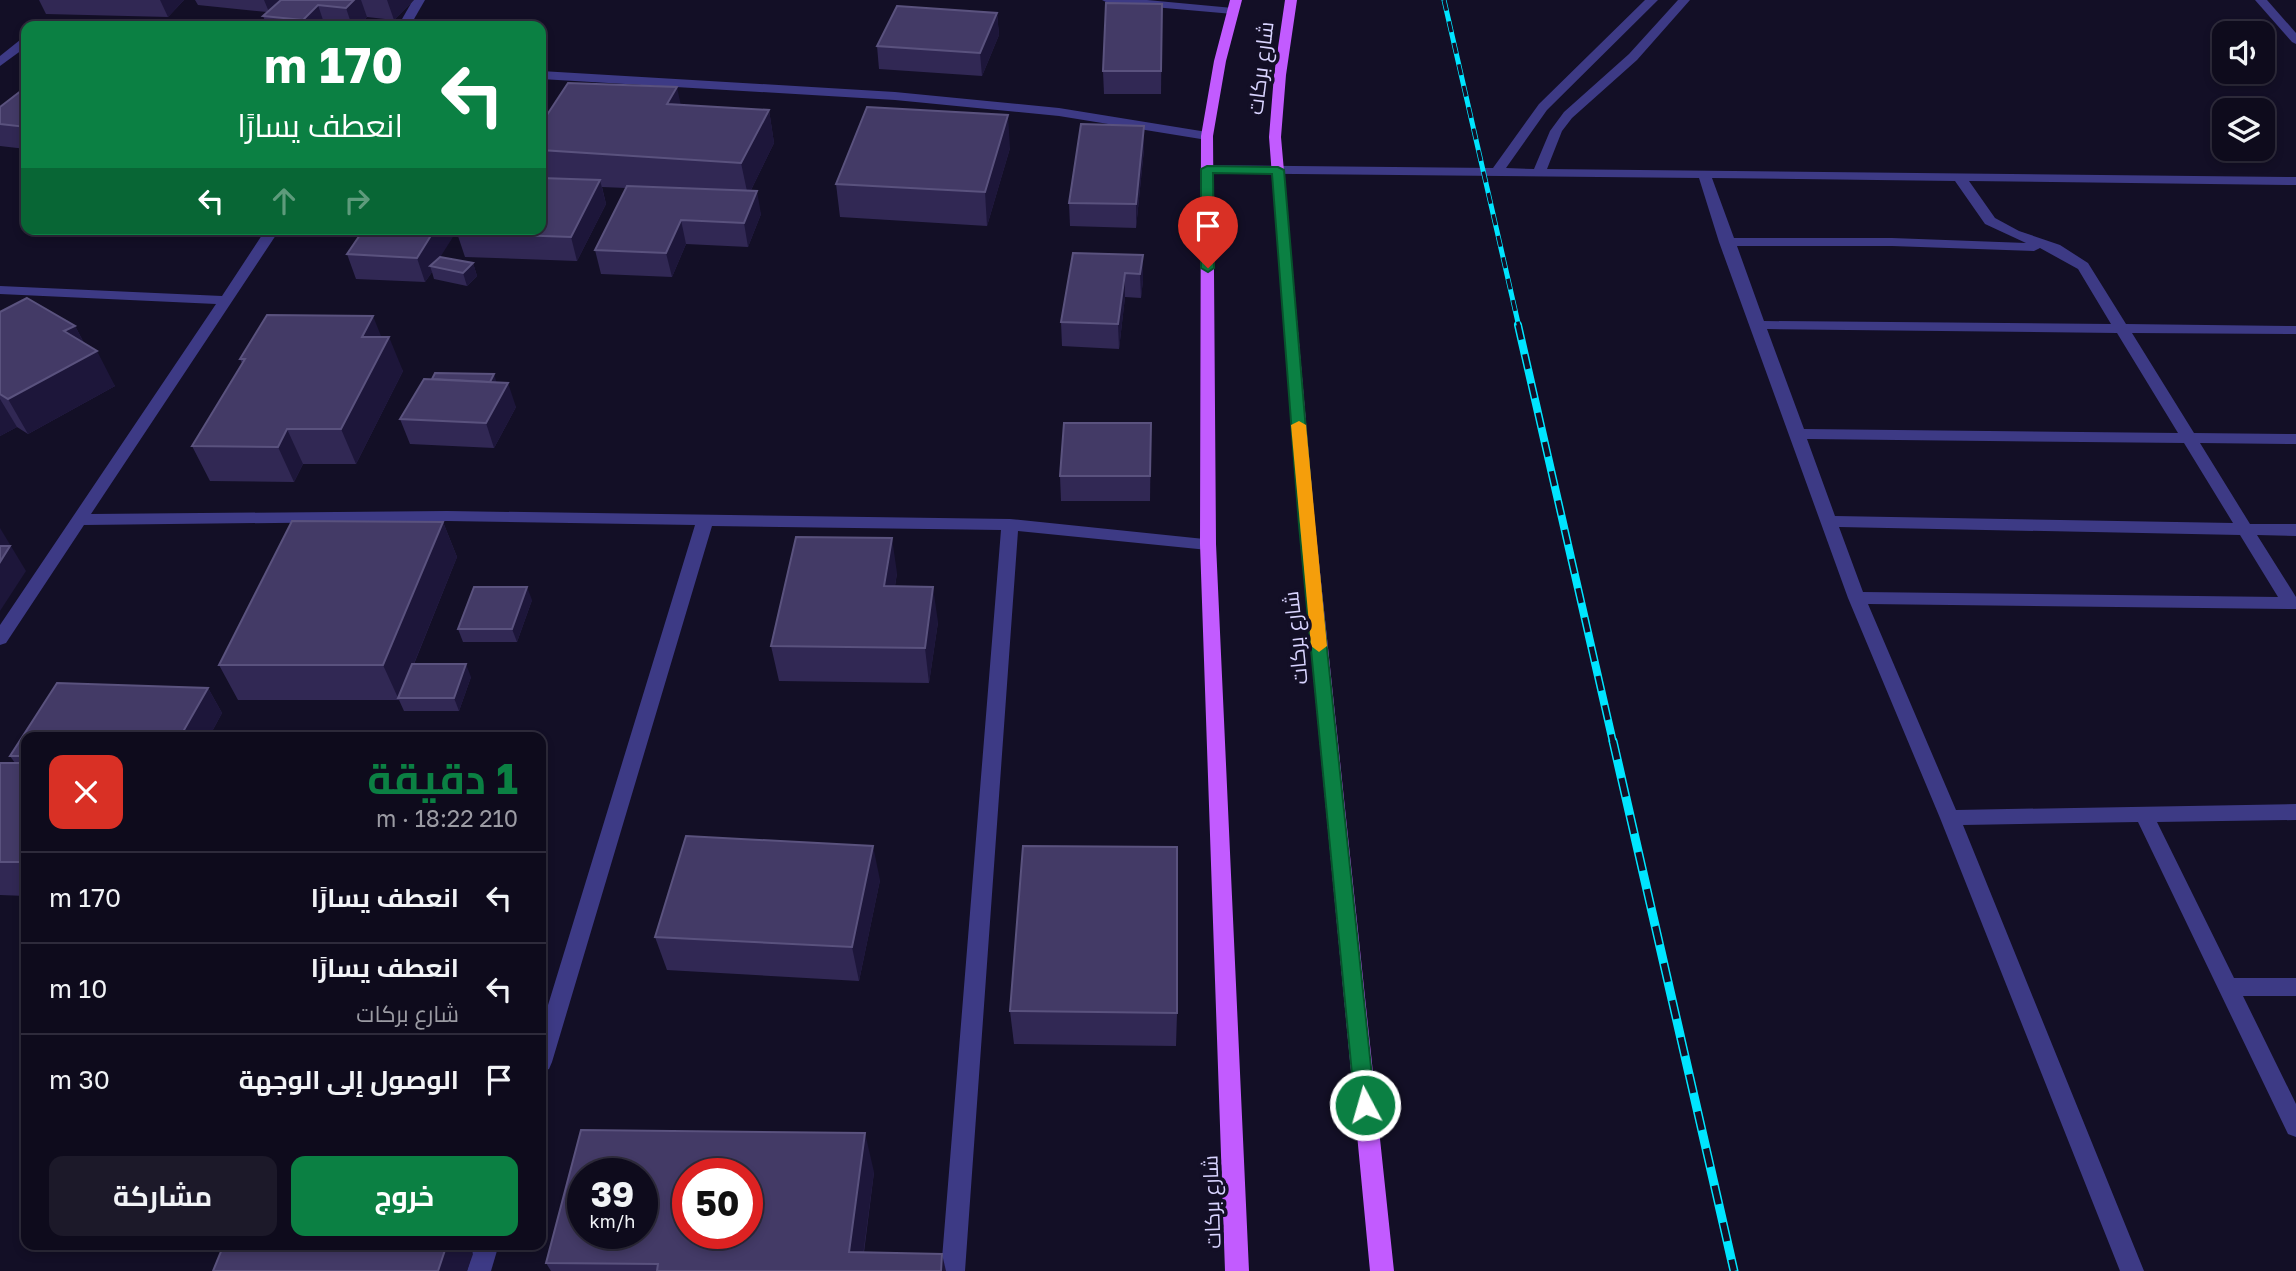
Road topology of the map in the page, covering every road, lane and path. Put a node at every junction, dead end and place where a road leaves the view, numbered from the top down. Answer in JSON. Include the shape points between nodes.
{"nodes":[{"id":1,"x":419,"y":0,"type":"edge"},
{"id":2,"x":1108,"y":0,"type":"edge"},
{"id":3,"x":1291,"y":0,"type":"edge"},
{"id":4,"x":1652,"y":0,"type":"edge"},
{"id":5,"x":1684,"y":0,"type":"edge"},
{"id":6,"x":2261,"y":0,"type":"edge"},
{"id":7,"x":1235,"y":5,"type":"edge"},
{"id":8,"x":407,"y":21,"type":"edge"},
{"id":9,"x":2296,"y":40,"type":"edge"},
{"id":10,"x":0,"y":41,"type":"edge"},
{"id":11,"x":21,"y":43,"type":"edge"},
{"id":12,"x":21,"y":46,"type":"edge"},
{"id":13,"x":0,"y":62,"type":"edge"},
{"id":14,"x":546,"y":75,"type":"edge"},
{"id":15,"x":1207,"y":136,"type":"junction"},
{"id":16,"x":1207,"y":169,"type":"junction"},
{"id":17,"x":1278,"y":170,"type":"junction"},
{"id":18,"x":1496,"y":173,"type":"junction"},
{"id":19,"x":1539,"y":173,"type":"junction"},
{"id":20,"x":1704,"y":175,"type":"junction"},
{"id":21,"x":1961,"y":180,"type":"junction"},
{"id":22,"x":2296,"y":181,"type":"edge"},
{"id":23,"x":269,"y":235,"type":"edge"},
{"id":24,"x":1726,"y":242,"type":"junction"},
{"id":25,"x":2054,"y":248,"type":"junction"},
{"id":26,"x":0,"y":290,"type":"edge"},
{"id":27,"x":226,"y":300,"type":"junction"},
{"id":28,"x":1757,"y":325,"type":"junction"},
{"id":29,"x":2123,"y":329,"type":"junction"},
{"id":30,"x":2296,"y":330,"type":"edge"},
{"id":31,"x":1797,"y":434,"type":"junction"},
{"id":32,"x":2189,"y":438,"type":"junction"},
{"id":33,"x":2296,"y":439,"type":"edge"},
{"id":34,"x":82,"y":520,"type":"junction"},
{"id":35,"x":705,"y":521,"type":"junction"},
{"id":36,"x":1828,"y":521,"type":"junction"},
{"id":37,"x":1010,"y":525,"type":"junction"},
{"id":38,"x":2245,"y":529,"type":"junction"},
{"id":39,"x":2296,"y":530,"type":"edge"},
{"id":40,"x":1208,"y":544,"type":"junction"},
{"id":41,"x":1857,"y":598,"type":"junction"},
{"id":42,"x":2293,"y":603,"type":"edge"},
{"id":43,"x":0,"y":639,"type":"edge"},
{"id":44,"x":2296,"y":812,"type":"edge"},
{"id":45,"x":2143,"y":813,"type":"junction"},
{"id":46,"x":1950,"y":818,"type":"junction"},
{"id":47,"x":2226,"y":987,"type":"junction"},
{"id":48,"x":2296,"y":987,"type":"edge"},
{"id":49,"x":546,"y":1046,"type":"edge"},
{"id":50,"x":2296,"y":1127,"type":"edge"},
{"id":51,"x":485,"y":1250,"type":"edge"},
{"id":52,"x":479,"y":1271,"type":"edge"},
{"id":53,"x":953,"y":1271,"type":"edge"},
{"id":54,"x":1237,"y":1271,"type":"edge"},
{"id":55,"x":1382,"y":1271,"type":"edge"},
{"id":56,"x":2132,"y":1271,"type":"edge"}],
"edges":[{"from":1,"to":8,"type":"street"},
{"from":2,"to":7,"type":"street"},
{"from":3,"to":17,"type":"main road","name":"شارع بركات","via":[[1276,125]]},
{"from":4,"to":18,"type":"street","via":[[1543,107]]},
{"from":5,"to":19,"type":"street","via":[[1633,57],[1568,115],[1556,131]]},
{"from":6,"to":9,"type":"street"},
{"from":7,"to":15,"type":"main road","name":"شارع بركات"},
{"from":10,"to":11,"type":"street"},
{"from":12,"to":13,"type":"street"},
{"from":14,"to":15,"type":"street","via":[[895,96],[1059,112]]},
{"from":15,"to":16,"type":"main road","name":"شارع بركات"},
{"from":16,"to":17,"type":"street"},
{"from":16,"to":40,"type":"main road","name":"شارع بركات"},
{"from":17,"to":18,"type":"street"},
{"from":17,"to":55,"type":"main road","name":"شارع بركات","via":[[1307,525]]},
{"from":18,"to":19,"type":"street"},
{"from":19,"to":20,"type":"street"},
{"from":20,"to":21,"type":"street"},
{"from":20,"to":24,"type":"street"},
{"from":21,"to":22,"type":"street"},
{"from":21,"to":25,"type":"street","via":[[1990,221]]},
{"from":23,"to":27,"type":"street"},
{"from":24,"to":25,"type":"street"},
{"from":24,"to":28,"type":"street"},
{"from":25,"to":29,"type":"street","via":[[2083,266]]},
{"from":26,"to":27,"type":"street"},
{"from":27,"to":34,"type":"street"},
{"from":28,"to":29,"type":"street"},
{"from":28,"to":31,"type":"street"},
{"from":29,"to":30,"type":"street"},
{"from":29,"to":32,"type":"street"},
{"from":31,"to":32,"type":"street"},
{"from":31,"to":36,"type":"street"},
{"from":32,"to":33,"type":"street"},
{"from":32,"to":38,"type":"street"},
{"from":34,"to":35,"type":"street","via":[[447,516]]},
{"from":34,"to":43,"type":"street"},
{"from":35,"to":37,"type":"street"},
{"from":35,"to":49,"type":"street"},
{"from":36,"to":38,"type":"street"},
{"from":36,"to":41,"type":"street"},
{"from":37,"to":40,"type":"street"},
{"from":37,"to":53,"type":"street"},
{"from":38,"to":39,"type":"street"},
{"from":38,"to":42,"type":"street"},
{"from":40,"to":54,"type":"main road","name":"شارع بركات"},
{"from":41,"to":42,"type":"street"},
{"from":41,"to":46,"type":"street"},
{"from":44,"to":45,"type":"street"},
{"from":45,"to":46,"type":"street"},
{"from":45,"to":47,"type":"street"},
{"from":46,"to":56,"type":"street"},
{"from":47,"to":48,"type":"street"},
{"from":47,"to":50,"type":"street"},
{"from":51,"to":52,"type":"street"}]}
